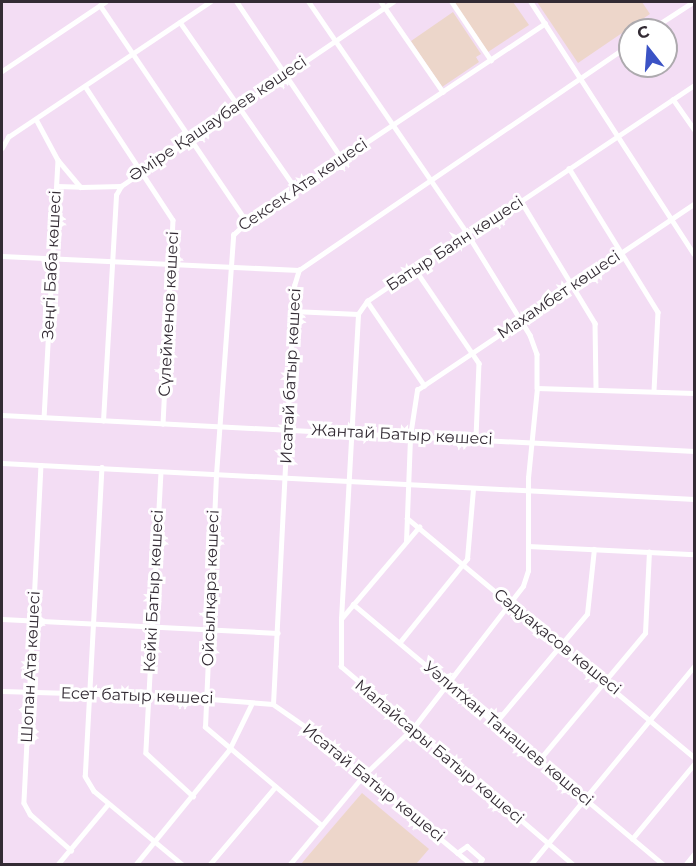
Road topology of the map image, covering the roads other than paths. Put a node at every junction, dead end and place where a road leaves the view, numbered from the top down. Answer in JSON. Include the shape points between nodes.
{"nodes":[{"id":1,"x":105,"y":2,"type":"edge"},
{"id":2,"x":210,"y":2,"type":"edge"},
{"id":3,"x":237,"y":2,"type":"edge"},
{"id":4,"x":309,"y":2,"type":"edge"},
{"id":5,"x":381,"y":2,"type":"edge"},
{"id":6,"x":393,"y":2,"type":"edge"},
{"id":7,"x":452,"y":2,"type":"edge"},
{"id":8,"x":531,"y":2,"type":"edge"},
{"id":9,"x":693,"y":2,"type":"edge"},
{"id":10,"x":100,"y":5,"type":"junction"},
{"id":11,"x":385,"y":7,"type":"junction"},
{"id":12,"x":668,"y":18,"type":"edge"},
{"id":13,"x":180,"y":22,"type":"junction"},
{"id":14,"x":545,"y":23,"type":"junction"},
{"id":15,"x":335,"y":40,"type":"junction"},
{"id":16,"x":618,"y":52,"type":"edge"},
{"id":17,"x":133,"y":54,"type":"junction"},
{"id":18,"x":491,"y":60,"type":"junction"},
{"id":19,"x":2,"y":70,"type":"edge"},
{"id":20,"x":285,"y":74,"type":"junction"},
{"id":21,"x":582,"y":78,"type":"junction"},
{"id":22,"x":694,"y":85,"type":"edge"},
{"id":23,"x":85,"y":86,"type":"junction"},
{"id":24,"x":443,"y":92,"type":"junction"},
{"id":25,"x":673,"y":99,"type":"junction"},
{"id":26,"x":238,"y":105,"type":"junction"},
{"id":27,"x":36,"y":119,"type":"junction"},
{"id":28,"x":392,"y":125,"type":"junction"},
{"id":29,"x":694,"y":129,"type":"edge"},
{"id":30,"x":618,"y":136,"type":"junction"},
{"id":31,"x":189,"y":138,"type":"junction"},
{"id":32,"x":2,"y":148,"type":"edge"},
{"id":33,"x":342,"y":159,"type":"junction"},
{"id":34,"x":58,"y":160,"type":"junction"},
{"id":35,"x":569,"y":168,"type":"junction"},
{"id":36,"x":141,"y":171,"type":"junction"},
{"id":37,"x":431,"y":180,"type":"junction"},
{"id":38,"x":57,"y":186,"type":"junction"},
{"id":39,"x":121,"y":186,"type":"junction"},
{"id":40,"x":81,"y":187,"type":"junction"},
{"id":41,"x":296,"y":189,"type":"junction"},
{"id":42,"x":521,"y":201,"type":"junction"},
{"id":43,"x":694,"y":204,"type":"edge"},
{"id":44,"x":671,"y":219,"type":"junction"},
{"id":45,"x":247,"y":222,"type":"junction"},
{"id":46,"x":466,"y":233,"type":"junction"},
{"id":47,"x":624,"y":252,"type":"junction"},
{"id":48,"x":694,"y":254,"type":"edge"},
{"id":49,"x":2,"y":256,"type":"edge"},
{"id":50,"x":53,"y":258,"type":"junction"},
{"id":51,"x":112,"y":261,"type":"junction"},
{"id":52,"x":172,"y":264,"type":"junction"},
{"id":53,"x":229,"y":268,"type":"junction"},
{"id":54,"x":415,"y":268,"type":"junction"},
{"id":55,"x":299,"y":270,"type":"junction"},
{"id":56,"x":571,"y":286,"type":"junction"},
{"id":57,"x":367,"y":301,"type":"junction"},
{"id":58,"x":293,"y":310,"type":"junction"},
{"id":59,"x":358,"y":314,"type":"junction"},
{"id":60,"x":521,"y":321,"type":"junction"},
{"id":61,"x":473,"y":352,"type":"junction"},
{"id":62,"x":424,"y":385,"type":"junction"},
{"id":63,"x":537,"y":388,"type":"junction"},
{"id":64,"x":596,"y":390,"type":"junction"},
{"id":65,"x":654,"y":390,"type":"junction"},
{"id":66,"x":694,"y":393,"type":"edge"},
{"id":67,"x":2,"y":415,"type":"edge"},
{"id":68,"x":44,"y":417,"type":"junction"},
{"id":69,"x":103,"y":421,"type":"junction"},
{"id":70,"x":163,"y":424,"type":"junction"},
{"id":71,"x":219,"y":427,"type":"junction"},
{"id":72,"x":288,"y":429,"type":"junction"},
{"id":73,"x":354,"y":434,"type":"junction"},
{"id":74,"x":410,"y":436,"type":"junction"},
{"id":75,"x":476,"y":439,"type":"junction"},
{"id":76,"x":532,"y":443,"type":"junction"},
{"id":77,"x":694,"y":451,"type":"edge"},
{"id":78,"x":2,"y":464,"type":"edge"},
{"id":79,"x":41,"y":465,"type":"junction"},
{"id":80,"x":102,"y":467,"type":"junction"},
{"id":81,"x":161,"y":472,"type":"junction"},
{"id":82,"x":216,"y":475,"type":"junction"},
{"id":83,"x":285,"y":476,"type":"junction"},
{"id":84,"x":350,"y":480,"type":"junction"},
{"id":85,"x":408,"y":485,"type":"junction"},
{"id":86,"x":474,"y":489,"type":"junction"},
{"id":87,"x":531,"y":492,"type":"junction"},
{"id":88,"x":694,"y":499,"type":"edge"},
{"id":89,"x":407,"y":518,"type":"junction"},
{"id":90,"x":419,"y":527,"type":"junction"},
{"id":91,"x":406,"y":542,"type":"junction"},
{"id":92,"x":528,"y":546,"type":"junction"},
{"id":93,"x":594,"y":549,"type":"junction"},
{"id":94,"x":649,"y":552,"type":"junction"},
{"id":95,"x":694,"y":555,"type":"edge"},
{"id":96,"x":463,"y":564,"type":"junction"},
{"id":97,"x":509,"y":603,"type":"junction"},
{"id":98,"x":353,"y":604,"type":"junction"},
{"id":99,"x":2,"y":619,"type":"edge"},
{"id":100,"x":340,"y":619,"type":"junction"},
{"id":101,"x":34,"y":621,"type":"junction"},
{"id":102,"x":93,"y":623,"type":"junction"},
{"id":103,"x":152,"y":626,"type":"junction"},
{"id":104,"x":210,"y":629,"type":"junction"},
{"id":105,"x":278,"y":633,"type":"junction"},
{"id":106,"x":400,"y":642,"type":"junction"},
{"id":107,"x":561,"y":644,"type":"junction"},
{"id":108,"x":694,"y":666,"type":"edge"},
{"id":109,"x":447,"y":681,"type":"junction"},
{"id":110,"x":606,"y":682,"type":"junction"},
{"id":111,"x":2,"y":691,"type":"edge"},
{"id":112,"x":29,"y":692,"type":"junction"},
{"id":113,"x":89,"y":694,"type":"junction"},
{"id":114,"x":148,"y":696,"type":"junction"},
{"id":115,"x":207,"y":699,"type":"junction"},
{"id":116,"x":252,"y":703,"type":"junction"},
{"id":117,"x":273,"y":704,"type":"junction"},
{"id":118,"x":651,"y":720,"type":"junction"},
{"id":119,"x":496,"y":722,"type":"junction"},
{"id":120,"x":414,"y":727,"type":"junction"},
{"id":121,"x":229,"y":750,"type":"junction"},
{"id":122,"x":694,"y":757,"type":"edge"},
{"id":123,"x":540,"y":759,"type":"junction"},
{"id":124,"x":694,"y":764,"type":"edge"},
{"id":125,"x":364,"y":775,"type":"junction"},
{"id":126,"x":275,"y":788,"type":"junction"},
{"id":127,"x":193,"y":796,"type":"junction"},
{"id":128,"x":585,"y":799,"type":"junction"},
{"id":129,"x":108,"y":804,"type":"junction"},
{"id":130,"x":322,"y":826,"type":"junction"},
{"id":131,"x":632,"y":839,"type":"junction"},
{"id":132,"x":155,"y":842,"type":"junction"},
{"id":133,"x":549,"y":845,"type":"junction"},
{"id":134,"x":70,"y":850,"type":"junction"},
{"id":135,"x":457,"y":853,"type":"junction"},
{"id":136,"x":694,"y":854,"type":"edge"},
{"id":137,"x":58,"y":864,"type":"edge"},
{"id":138,"x":136,"y":864,"type":"edge"},
{"id":139,"x":182,"y":864,"type":"edge"},
{"id":140,"x":210,"y":864,"type":"edge"},
{"id":141,"x":290,"y":864,"type":"edge"},
{"id":142,"x":471,"y":864,"type":"edge"},
{"id":143,"x":480,"y":864,"type":"edge"},
{"id":144,"x":531,"y":864,"type":"edge"},
{"id":145,"x":572,"y":864,"type":"edge"},
{"id":146,"x":663,"y":864,"type":"edge"},
{"id":147,"x":686,"y":864,"type":"edge"}],
"edges":[{"from":1,"to":10,"type":"street"},
{"from":2,"to":13,"type":"street"},
{"from":3,"to":20,"type":"street"},
{"from":4,"to":15,"type":"street"},
{"from":5,"to":11,"type":"street"},
{"from":6,"to":11,"type":"street","name":"Әміре Қашаубаев көшесі"},
{"from":7,"to":18,"type":"street"},
{"from":8,"to":14,"type":"street"},
{"from":9,"to":12,"type":"street"},
{"from":10,"to":17,"type":"street"},
{"from":10,"to":19,"type":"street"},
{"from":11,"to":15,"type":"street","name":"Әміре Қашаубаев көшесі"},
{"from":11,"to":24,"type":"street"},
{"from":13,"to":17,"type":"street"},
{"from":13,"to":26,"type":"street"},
{"from":14,"to":18,"type":"street","name":"Сексек Ата көшесі"},
{"from":14,"to":21,"type":"street"},
{"from":15,"to":20,"type":"street","name":"Әміре Қашаубаев көшесі"},
{"from":15,"to":28,"type":"street"},
{"from":16,"to":21,"type":"street","name":"Исатай батыр көшесі"},
{"from":17,"to":23,"type":"street"},
{"from":17,"to":31,"type":"street"},
{"from":18,"to":24,"type":"street","name":"Сексек Ата көшесі"},
{"from":20,"to":26,"type":"street","name":"Әміре Қашаубаев көшесі"},
{"from":20,"to":33,"type":"street"},
{"from":21,"to":30,"type":"street"},
{"from":21,"to":37,"type":"street","name":"Исатай батыр көшесі"},
{"from":22,"to":25,"type":"street","name":"Батыр Баян көшесі"},
{"from":23,"to":27,"type":"street"},
{"from":23,"to":36,"type":"street","name":"Сүлейменов көшесі"},
{"from":24,"to":28,"type":"street","name":"Сексек Ата көшесі"},
{"from":25,"to":29,"type":"street"},
{"from":25,"to":30,"type":"street","name":"Батыр Баян көшесі"},
{"from":26,"to":31,"type":"street","name":"Әміре Қашаубаев көшесі"},
{"from":26,"to":41,"type":"street"},
{"from":27,"to":32,"type":"street","via":[[8,137]]},
{"from":27,"to":34,"type":"street"},
{"from":28,"to":33,"type":"street","name":"Сексек Ата көшесі"},
{"from":28,"to":37,"type":"street"},
{"from":30,"to":35,"type":"street","name":"Батыр Баян көшесі"},
{"from":30,"to":44,"type":"street"},
{"from":31,"to":36,"type":"street","name":"Әміре Қашаубаев көшесі"},
{"from":31,"to":45,"type":"street"},
{"from":33,"to":41,"type":"street","name":"Сексек Ата көшесі"},
{"from":34,"to":38,"type":"street","name":"Зеңгі Баба көшесі"},
{"from":34,"to":40,"type":"street"},
{"from":35,"to":42,"type":"street","name":"Батыр Баян көшесі"},
{"from":35,"to":47,"type":"street"},
{"from":36,"to":39,"type":"street","name":"Әміре Қашаубаев көшесі"},
{"from":36,"to":52,"type":"street","name":"Сүлейменов көшесі","via":[[173,220]]},
{"from":37,"to":46,"type":"street"},
{"from":37,"to":55,"type":"street","name":"Исатай батыр көшесі"},
{"from":38,"to":40,"type":"street"},
{"from":38,"to":50,"type":"street","name":"Зеңгі Баба көшесі"},
{"from":39,"to":40,"type":"street"},
{"from":39,"to":51,"type":"street","name":"Әміре Қашаубаев көшесі","via":[[116,195]]},
{"from":41,"to":45,"type":"street","name":"Сексек Ата көшесі"},
{"from":42,"to":46,"type":"street","name":"Батыр Баян көшесі"},
{"from":42,"to":56,"type":"street"},
{"from":43,"to":44,"type":"street","name":"Махамбет көшесі"},
{"from":44,"to":47,"type":"street","name":"Махамбет көшесі"},
{"from":44,"to":48,"type":"street"},
{"from":45,"to":53,"type":"street","name":"Сексек Ата көшесі","via":[[233,235]]},
{"from":46,"to":54,"type":"street","name":"Батыр Баян көшесі"},
{"from":46,"to":60,"type":"street"},
{"from":47,"to":56,"type":"street","name":"Махамбет көшесі"},
{"from":47,"to":65,"type":"street","via":[[658,312]]},
{"from":49,"to":50,"type":"street"},
{"from":50,"to":51,"type":"street"},
{"from":50,"to":68,"type":"street","name":"Зеңгі Баба көшесі"},
{"from":51,"to":52,"type":"street"},
{"from":51,"to":69,"type":"street","name":"Әміре Қашаубаев көшесі"},
{"from":52,"to":53,"type":"street"},
{"from":52,"to":70,"type":"street","name":"Сүлейменов көшесі"},
{"from":53,"to":55,"type":"street"},
{"from":53,"to":71,"type":"street","name":"Сексек Ата көшесі"},
{"from":54,"to":57,"type":"street","name":"Батыр Баян көшесі"},
{"from":54,"to":61,"type":"street"},
{"from":55,"to":58,"type":"street","name":"Исатай батыр көшесі"},
{"from":56,"to":60,"type":"street","name":"Махамбет көшесі"},
{"from":56,"to":64,"type":"street","via":[[597,334]]},
{"from":57,"to":59,"type":"street","name":"Батыр Баян көшесі"},
{"from":57,"to":62,"type":"street"},
{"from":58,"to":59,"type":"street"},
{"from":58,"to":72,"type":"street","name":"Исатай батыр көшесі"},
{"from":59,"to":73,"type":"street"},
{"from":60,"to":61,"type":"street","name":"Махамбет көшесі"},
{"from":60,"to":63,"type":"street","via":[[536,348]]},
{"from":61,"to":62,"type":"street","name":"Махамбет көшесі"},
{"from":61,"to":75,"type":"street","via":[[479,363]]},
{"from":62,"to":74,"type":"street","via":[[413,401]]},
{"from":63,"to":64,"type":"street"},
{"from":63,"to":76,"type":"street"},
{"from":64,"to":65,"type":"street"},
{"from":65,"to":66,"type":"street"},
{"from":67,"to":68,"type":"street","name":"Жантай Батыр көшесі"},
{"from":68,"to":69,"type":"street","name":"Жантай Батыр көшесі"},
{"from":69,"to":70,"type":"street","name":"Жантай Батыр көшесі"},
{"from":70,"to":71,"type":"street","name":"Жантай Батыр көшесі"},
{"from":71,"to":72,"type":"street","name":"Жантай Батыр көшесі"},
{"from":71,"to":82,"type":"street","name":"Сексек Ата көшесі"},
{"from":72,"to":73,"type":"street","name":"Жантай Батыр көшесі"},
{"from":72,"to":83,"type":"street","name":"Исатай батыр көшесі"},
{"from":73,"to":74,"type":"street","name":"Жантай Батыр көшесі"},
{"from":73,"to":84,"type":"street"},
{"from":74,"to":75,"type":"street","name":"Жантай Батыр көшесі"},
{"from":74,"to":85,"type":"street"},
{"from":75,"to":76,"type":"street","name":"Жантай Батыр көшесі"},
{"from":76,"to":77,"type":"street","name":"Жантай Батыр көшесі"},
{"from":76,"to":87,"type":"street"},
{"from":78,"to":79,"type":"street"},
{"from":79,"to":80,"type":"street"},
{"from":79,"to":101,"type":"street","name":"Шопан Ата көшесі"},
{"from":80,"to":81,"type":"street"},
{"from":80,"to":102,"type":"street"},
{"from":81,"to":82,"type":"street"},
{"from":81,"to":103,"type":"street","name":"Кейкі Батыр көшесі"},
{"from":82,"to":83,"type":"street"},
{"from":82,"to":104,"type":"street","name":"Ойсылқара көшесі"},
{"from":83,"to":84,"type":"street"},
{"from":83,"to":105,"type":"street","name":"Исатай батыр көшесі"},
{"from":84,"to":85,"type":"street"},
{"from":84,"to":100,"type":"street","name":"Малайсары Батыр көшесі"},
{"from":85,"to":86,"type":"street"},
{"from":85,"to":89,"type":"street"},
{"from":86,"to":87,"type":"street"},
{"from":86,"to":96,"type":"street","via":[[470,549]]},
{"from":87,"to":88,"type":"street"},
{"from":87,"to":92,"type":"street"},
{"from":89,"to":90,"type":"street","name":"Сәдуақасов көшесі"},
{"from":89,"to":91,"type":"street"},
{"from":90,"to":91,"type":"street"},
{"from":90,"to":96,"type":"street","name":"Сәдуақасов көшесі"},
{"from":91,"to":98,"type":"street"},
{"from":92,"to":93,"type":"street"},
{"from":92,"to":97,"type":"street","via":[[528,571]]},
{"from":93,"to":94,"type":"street"},
{"from":93,"to":107,"type":"street","via":[[587,614]]},
{"from":94,"to":95,"type":"street"},
{"from":94,"to":110,"type":"street","via":[[645,633]]},
{"from":96,"to":97,"type":"street","name":"Сәдуақасов көшесі"},
{"from":96,"to":106,"type":"street"},
{"from":97,"to":107,"type":"street","name":"Сәдуақасов көшесі"},
{"from":97,"to":109,"type":"street"},
{"from":98,"to":100,"type":"street"},
{"from":98,"to":106,"type":"street","name":"Уәлитхан Танашев көшесі"},
{"from":99,"to":101,"type":"street"},
{"from":100,"to":120,"type":"street","name":"Малайсары Батыр көшесі","via":[[340,662],[344,671]]},
{"from":101,"to":102,"type":"street"},
{"from":101,"to":112,"type":"street","name":"Шопан Ата көшесі"},
{"from":102,"to":103,"type":"street"},
{"from":102,"to":113,"type":"street"},
{"from":103,"to":104,"type":"street"},
{"from":103,"to":114,"type":"street","name":"Кейкі Батыр көшесі"},
{"from":104,"to":105,"type":"street"},
{"from":104,"to":115,"type":"street","name":"Ойсылқара көшесі"},
{"from":105,"to":117,"type":"street","name":"Исатай батыр көшесі"},
{"from":106,"to":109,"type":"street","name":"Уәлитхан Танашев көшесі"},
{"from":107,"to":110,"type":"street","name":"Сәдуақасов көшесі"},
{"from":107,"to":119,"type":"street"},
{"from":108,"to":118,"type":"street"},
{"from":109,"to":119,"type":"street","name":"Уәлитхан Танашев көшесі"},
{"from":109,"to":120,"type":"street"},
{"from":110,"to":118,"type":"street","name":"Сәдуақасов көшесі"},
{"from":110,"to":123,"type":"street"},
{"from":111,"to":112,"type":"street","name":"Есет батыр көшесі"},
{"from":112,"to":113,"type":"street","name":"Есет батыр көшесі"},
{"from":112,"to":134,"type":"street","name":"Шопан Ата көшесі","via":[[24,802],[30,814]]},
{"from":113,"to":114,"type":"street","name":"Есет батыр көшесі"},
{"from":113,"to":129,"type":"street","via":[[85,776],[87,784]]},
{"from":114,"to":115,"type":"street","name":"Есет батыр көшесі"},
{"from":114,"to":127,"type":"street","name":"Кейкі Батыр көшесі","via":[[146,753]]},
{"from":115,"to":116,"type":"street","name":"Есет батыр көшесі"},
{"from":115,"to":121,"type":"street","name":"Ойсылқара көшесі","via":[[205,727]]},
{"from":116,"to":117,"type":"street","name":"Есет батыр көшесі"},
{"from":116,"to":121,"type":"street"},
{"from":117,"to":125,"type":"street","name":"Исатай Батыр көшесі"},
{"from":118,"to":122,"type":"street","name":"Сәдуақасов көшесі"},
{"from":118,"to":128,"type":"street"},
{"from":119,"to":123,"type":"street","name":"Уәлитхан Танашев көшесі"},
{"from":120,"to":125,"type":"street"},
{"from":120,"to":133,"type":"street","name":"Малайсары Батыр көшесі"},
{"from":121,"to":126,"type":"street","name":"Ойсылқара көшесі"},
{"from":121,"to":127,"type":"street"},
{"from":123,"to":128,"type":"street","name":"Уәлитхан Танашев көшесі"},
{"from":124,"to":131,"type":"street"},
{"from":125,"to":130,"type":"street"},
{"from":125,"to":135,"type":"street","name":"Исатай Батыр көшесі"},
{"from":126,"to":130,"type":"street","name":"Ойсылқара көшесі"},
{"from":126,"to":140,"type":"street"},
{"from":127,"to":132,"type":"street"},
{"from":128,"to":131,"type":"street","name":"Уәлитхан Танашев көшесі"},
{"from":128,"to":133,"type":"street"},
{"from":129,"to":132,"type":"street"},
{"from":129,"to":134,"type":"street"},
{"from":130,"to":141,"type":"street"},
{"from":131,"to":146,"type":"street","name":"Уәлитхан Танашев көшесі"},
{"from":132,"to":138,"type":"street"},
{"from":132,"to":139,"type":"street"},
{"from":133,"to":144,"type":"street"},
{"from":133,"to":145,"type":"street","name":"Малайсары Батыр көшесі"},
{"from":134,"to":137,"type":"street"},
{"from":135,"to":142,"type":"street","name":"Исатай Батыр көшесі"},
{"from":135,"to":143,"type":"street","via":[[467,846],[482,859]]},
{"from":136,"to":147,"type":"street"}]}
